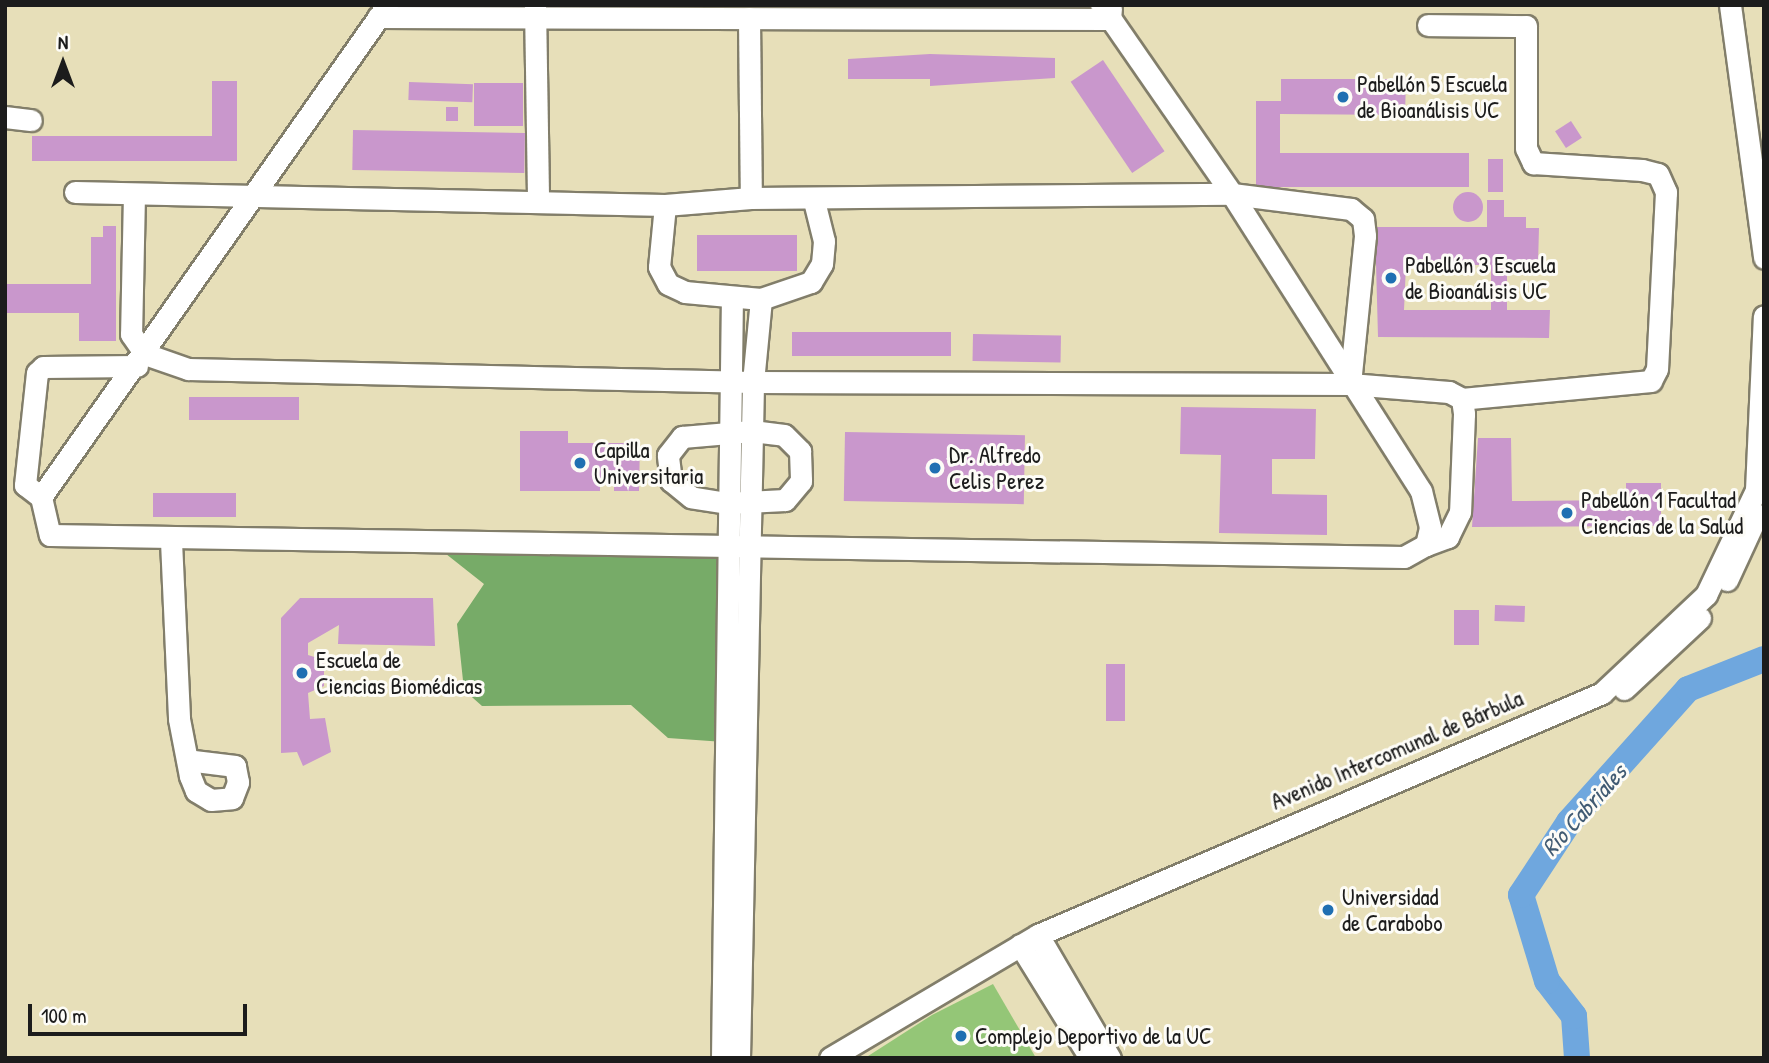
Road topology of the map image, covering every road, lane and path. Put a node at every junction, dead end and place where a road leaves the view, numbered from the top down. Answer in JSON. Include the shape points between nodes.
{"nodes":[{"id":1,"x":1730,"y":5,"type":"edge"},
{"id":2,"x":1742,"y":5,"type":"edge"},
{"id":3,"x":1107,"y":10,"type":"edge"},
{"id":4,"x":382,"y":11,"type":"edge"},
{"id":5,"x":535,"y":11,"type":"edge"},
{"id":6,"x":843,"y":12,"type":"edge"},
{"id":7,"x":1460,"y":15,"type":"edge"},
{"id":8,"x":749,"y":18,"type":"junction"},
{"id":9,"x":1428,"y":25,"type":"dead end"},
{"id":10,"x":5,"y":117,"type":"edge"},
{"id":11,"x":31,"y":120,"type":"dead end"},
{"id":12,"x":1763,"y":137,"type":"edge"},
{"id":13,"x":75,"y":191,"type":"dead end"},
{"id":14,"x":134,"y":194,"type":"junction"},
{"id":15,"x":1232,"y":194,"type":"junction"},
{"id":16,"x":254,"y":197,"type":"junction"},
{"id":17,"x":751,"y":198,"type":"junction"},
{"id":18,"x":538,"y":201,"type":"junction"},
{"id":19,"x":814,"y":201,"type":"junction"},
{"id":20,"x":665,"y":205,"type":"junction"},
{"id":21,"x":1764,"y":258,"type":"edge"},
{"id":22,"x":732,"y":298,"type":"junction"},
{"id":23,"x":761,"y":299,"type":"junction"},
{"id":24,"x":1764,"y":316,"type":"edge"},
{"id":25,"x":141,"y":360,"type":"junction"},
{"id":26,"x":1762,"y":373,"type":"edge"},
{"id":27,"x":730,"y":381,"type":"junction"},
{"id":28,"x":753,"y":382,"type":"junction"},
{"id":29,"x":1350,"y":384,"type":"junction"},
{"id":30,"x":1462,"y":398,"type":"junction"},
{"id":31,"x":752,"y":431,"type":"junction"},
{"id":32,"x":729,"y":432,"type":"junction"},
{"id":33,"x":1764,"y":493,"type":"edge"},
{"id":34,"x":41,"y":497,"type":"junction"},
{"id":35,"x":727,"y":503,"type":"junction"},
{"id":36,"x":750,"y":504,"type":"junction"},
{"id":37,"x":171,"y":541,"type":"junction"},
{"id":38,"x":1426,"y":545,"type":"junction"},
{"id":39,"x":726,"y":547,"type":"junction"},
{"id":40,"x":749,"y":547,"type":"junction"},
{"id":41,"x":187,"y":760,"type":"dead end"},
{"id":42,"x":1032,"y":945,"type":"junction"},
{"id":43,"x":731,"y":1054,"type":"edge"},
{"id":44,"x":830,"y":1058,"type":"edge"},
{"id":45,"x":854,"y":1058,"type":"edge"},
{"id":46,"x":1090,"y":1058,"type":"edge"},
{"id":47,"x":1110,"y":1058,"type":"edge"}],
"edges":[{"from":1,"to":21,"type":"street"},
{"from":2,"to":12,"type":"street"},
{"from":3,"to":6,"type":"street"},
{"from":3,"to":15,"type":"street"},
{"from":4,"to":5,"type":"street"},
{"from":4,"to":16,"type":"street"},
{"from":5,"to":8,"type":"street"},
{"from":5,"to":18,"type":"street"},
{"from":6,"to":8,"type":"street"},
{"from":7,"to":9,"type":"street"},
{"from":7,"to":30,"type":"street","via":[[1526,26],[1526,148],[1533,163],[1642,170],[1658,174],[1666,191],[1657,369],[1651,381]]},
{"from":8,"to":17,"type":"street"},
{"from":10,"to":11,"type":"street"},
{"from":13,"to":14,"type":"street"},
{"from":14,"to":16,"type":"street"},
{"from":14,"to":25,"type":"street","via":[[131,334]]},
{"from":15,"to":19,"type":"street"},
{"from":15,"to":29,"type":"street"},
{"from":15,"to":29,"type":"street","via":[[1351,209],[1363,219]]},
{"from":16,"to":18,"type":"street"},
{"from":16,"to":25,"type":"street"},
{"from":17,"to":19,"type":"street"},
{"from":17,"to":20,"type":"street"},
{"from":18,"to":20,"type":"street"},
{"from":19,"to":23,"type":"street","via":[[824,241],[822,264],[811,282]]},
{"from":20,"to":22,"type":"street","via":[[659,267],[668,284]]},
{"from":22,"to":23,"type":"street"},
{"from":22,"to":27,"type":"street"},
{"from":23,"to":28,"type":"street"},
{"from":24,"to":26,"type":"street","name":"Avenido Intercomunal de Bárbula"},
{"from":25,"to":27,"type":"street","via":[[188,369]]},
{"from":25,"to":34,"type":"street"},
{"from":25,"to":34,"type":"street","via":[[44,367],[37,373],[24,485]]},
{"from":26,"to":42,"type":"street","name":"Avenido Intercomunal de Bárbula","via":[[1756,490],[1706,595],[1602,693]]},
{"from":27,"to":28,"type":"street"},
{"from":27,"to":32,"type":"street"},
{"from":28,"to":29,"type":"street"},
{"from":28,"to":31,"type":"street"},
{"from":29,"to":30,"type":"street"},
{"from":29,"to":38,"type":"street","via":[[1421,491],[1430,527]]},
{"from":30,"to":38,"type":"street","via":[[1458,527]]},
{"from":31,"to":32,"type":"street"},
{"from":31,"to":36,"type":"street"},
{"from":31,"to":36,"type":"street","via":[[791,439],[804,473],[785,500]]},
{"from":32,"to":35,"type":"street"},
{"from":32,"to":35,"type":"street","via":[[682,437],[667,464],[682,493]]},
{"from":33,"to":42,"type":"street","name":"Avenido Intercomunal de Bárbula","via":[[1745,549],[1712,606],[1662,660],[1605,705],[1418,779]]},
{"from":34,"to":37,"type":"street","via":[[50,535]]},
{"from":35,"to":36,"type":"street"},
{"from":35,"to":39,"type":"street"},
{"from":36,"to":40,"type":"street"},
{"from":37,"to":39,"type":"street"},
{"from":37,"to":41,"type":"street"},
{"from":38,"to":40,"type":"street","via":[[1404,557]]},
{"from":39,"to":40,"type":"street"},
{"from":39,"to":43,"type":"street"},
{"from":40,"to":43,"type":"street"},
{"from":42,"to":44,"type":"street","name":"Avenido Intercomunal de Bárbula"},
{"from":42,"to":45,"type":"street","name":"Avenido Intercomunal de Bárbula"},
{"from":42,"to":46,"type":"street"},
{"from":42,"to":47,"type":"street"}]}
